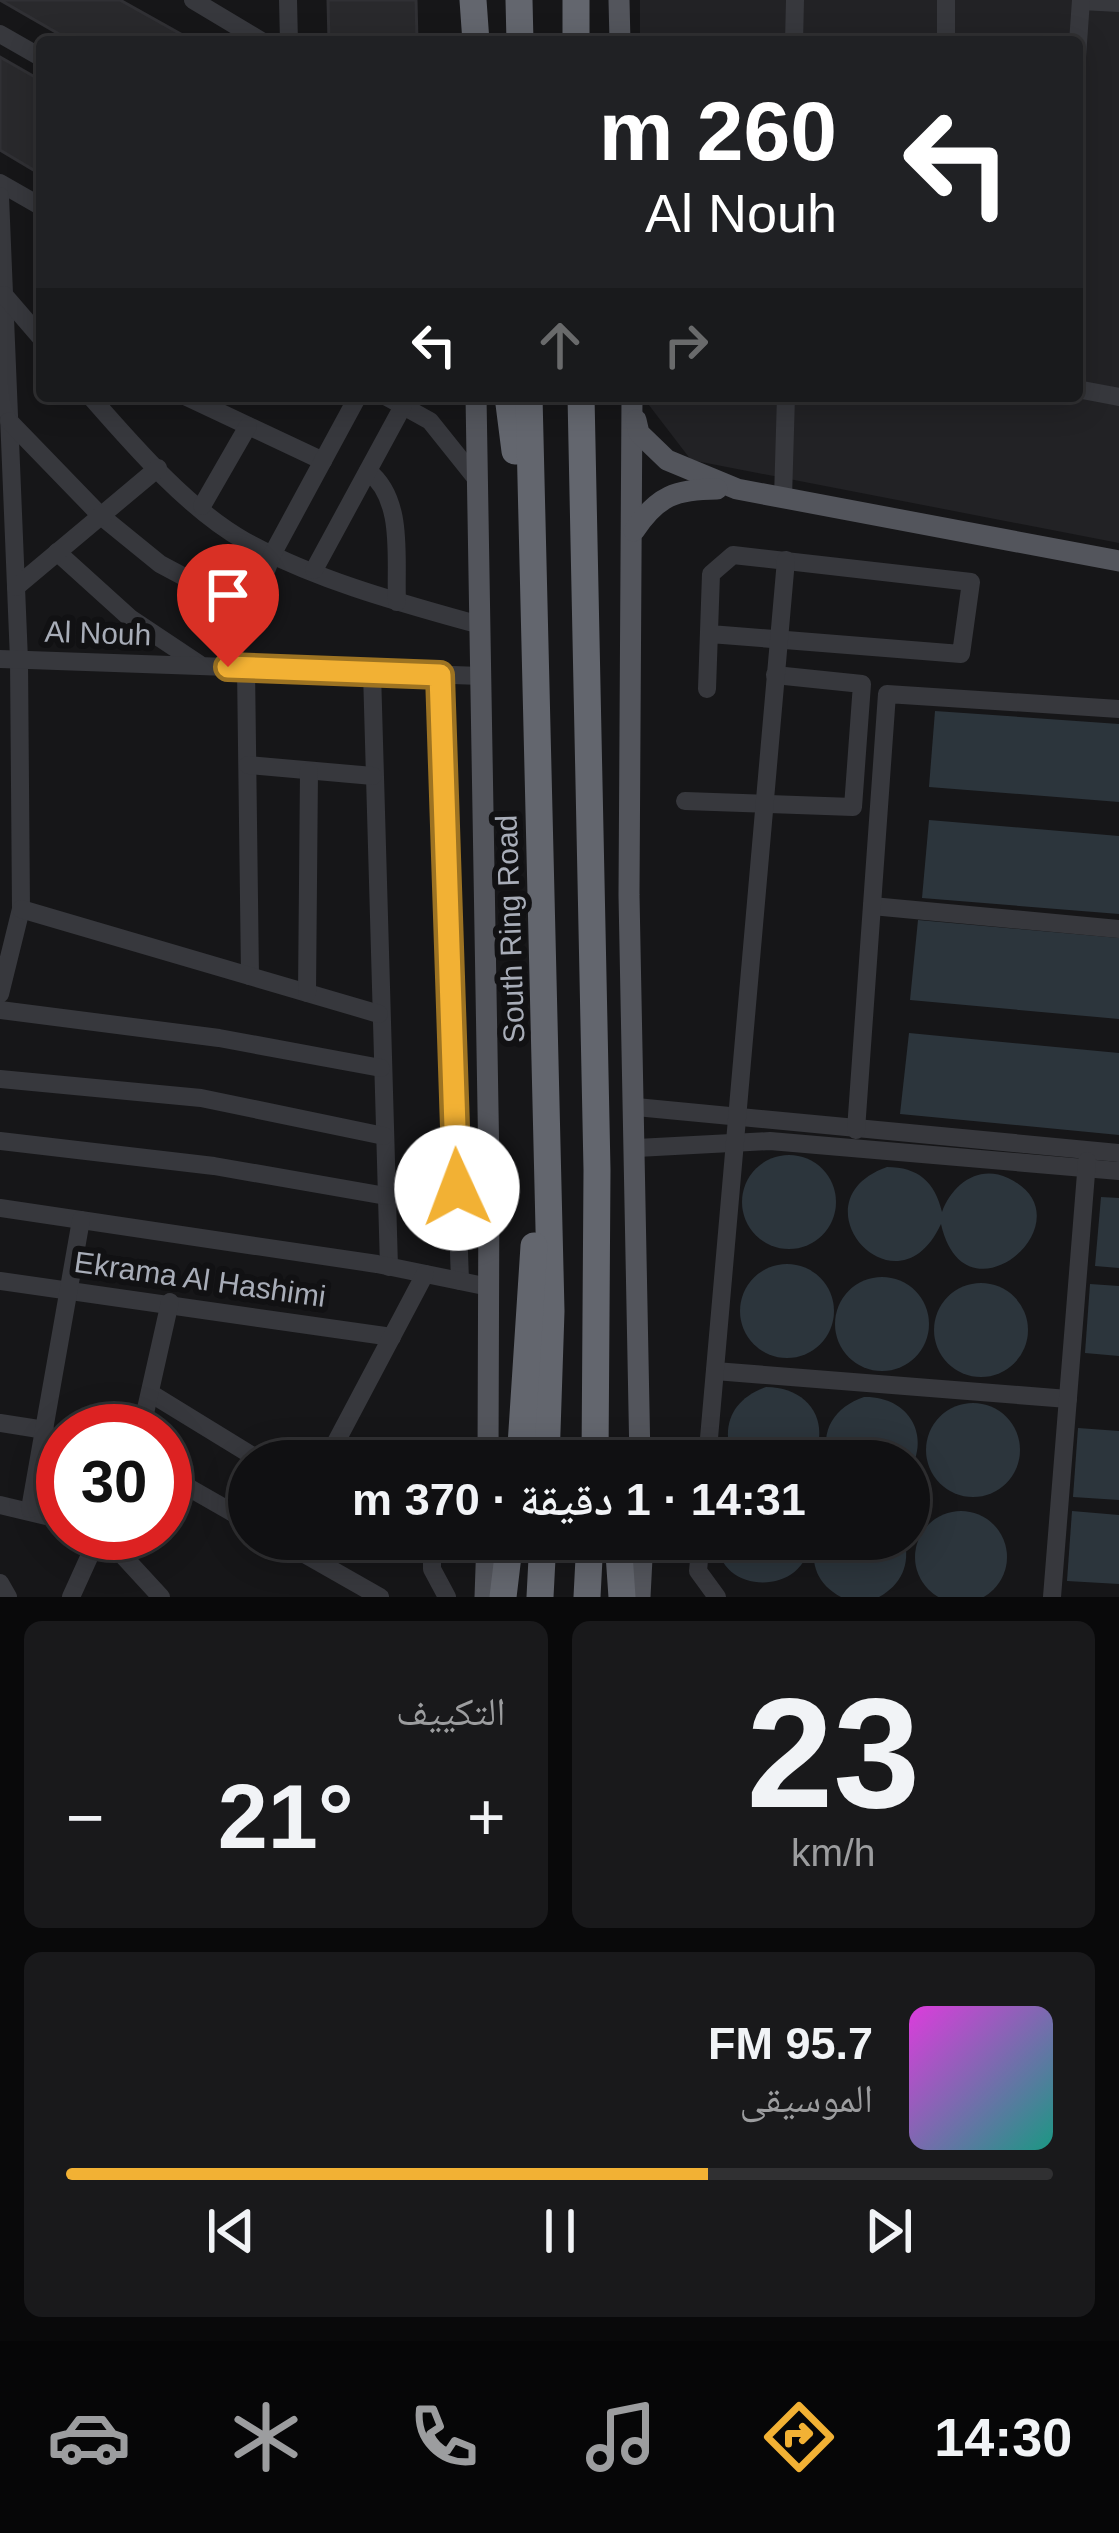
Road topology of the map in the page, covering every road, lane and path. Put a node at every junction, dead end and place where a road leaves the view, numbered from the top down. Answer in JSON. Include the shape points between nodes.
{"nodes":[{"id":1,"x":193,"y":0,"type":"edge"},
{"id":2,"x":288,"y":0,"type":"edge"},
{"id":3,"x":471,"y":0,"type":"edge"},
{"id":4,"x":519,"y":0,"type":"edge"},
{"id":5,"x":575,"y":0,"type":"edge"},
{"id":6,"x":620,"y":0,"type":"edge"},
{"id":7,"x":795,"y":0,"type":"edge"},
{"id":8,"x":946,"y":0,"type":"edge"},
{"id":9,"x":1081,"y":1,"type":"edge"},
{"id":10,"x":1119,"y":3,"type":"edge"},
{"id":11,"x":0,"y":34,"type":"edge"},
{"id":12,"x":253,"y":36,"type":"edge"},
{"id":13,"x":289,"y":36,"type":"edge"},
{"id":14,"x":473,"y":36,"type":"edge"},
{"id":15,"x":520,"y":36,"type":"edge"},
{"id":16,"x":576,"y":36,"type":"edge"},
{"id":17,"x":620,"y":36,"type":"edge"},
{"id":18,"x":794,"y":36,"type":"edge"},
{"id":19,"x":946,"y":36,"type":"edge"},
{"id":20,"x":1078,"y":36,"type":"edge"},
{"id":21,"x":36,"y":55,"type":"edge"},
{"id":22,"x":0,"y":183,"type":"edge"},
{"id":23,"x":0,"y":196,"type":"edge"},
{"id":24,"x":36,"y":203,"type":"edge"},
{"id":25,"x":4,"y":295,"type":"junction"},
{"id":26,"x":35,"y":326,"type":"edge"},
{"id":27,"x":1083,"y":390,"type":"edge"},
{"id":28,"x":1119,"y":397,"type":"edge"},
{"id":29,"x":97,"y":402,"type":"edge"},
{"id":30,"x":197,"y":402,"type":"edge"},
{"id":31,"x":355,"y":402,"type":"edge"},
{"id":32,"x":396,"y":402,"type":"edge"},
{"id":33,"x":476,"y":402,"type":"edge"},
{"id":34,"x":509,"y":402,"type":"edge"},
{"id":35,"x":529,"y":402,"type":"edge"},
{"id":36,"x":580,"y":402,"type":"edge"},
{"id":37,"x":600,"y":402,"type":"edge"},
{"id":38,"x":632,"y":402,"type":"edge"},
{"id":39,"x":633,"y":402,"type":"edge"},
{"id":40,"x":786,"y":402,"type":"edge"},
{"id":41,"x":403,"y":406,"type":"junction"},
{"id":42,"x":9,"y":421,"type":"junction"},
{"id":43,"x":248,"y":425,"type":"junction"},
{"id":44,"x":323,"y":460,"type":"junction"},
{"id":45,"x":158,"y":468,"type":"junction"},
{"id":46,"x":368,"y":471,"type":"junction"},
{"id":47,"x":478,"y":481,"type":"junction"},
{"id":48,"x":736,"y":489,"type":"junction"},
{"id":49,"x":783,"y":498,"type":"junction"},
{"id":50,"x":202,"y":506,"type":"junction"},
{"id":51,"x":101,"y":516,"type":"junction"},
{"id":52,"x":634,"y":532,"type":"junction"},
{"id":53,"x":57,"y":552,"type":"junction"},
{"id":54,"x":273,"y":553,"type":"junction"},
{"id":55,"x":786,"y":560,"type":"junction"},
{"id":56,"x":1119,"y":561,"type":"edge"},
{"id":57,"x":314,"y":570,"type":"junction"},
{"id":58,"x":16,"y":587,"type":"junction"},
{"id":59,"x":534,"y":599,"type":"junction"},
{"id":60,"x":397,"y":602,"type":"junction"},
{"id":61,"x":250,"y":612,"type":"junction"},
{"id":62,"x":480,"y":625,"type":"junction"},
{"id":63,"x":710,"y":634,"type":"junction"},
{"id":64,"x":586,"y":640,"type":"junction"},
{"id":65,"x":778,"y":640,"type":"junction"},
{"id":66,"x":9,"y":659,"type":"edge"},
{"id":67,"x":202,"y":666,"type":"junction"},
{"id":68,"x":237,"y":668,"type":"junction"},
{"id":69,"x":371,"y":672,"type":"junction"},
{"id":70,"x":440,"y":675,"type":"junction"},
{"id":71,"x":775,"y":675,"type":"junction"},
{"id":72,"x":481,"y":676,"type":"junction"},
{"id":73,"x":707,"y":688,"type":"dead end"},
{"id":74,"x":1119,"y":709,"type":"edge"},
{"id":75,"x":248,"y":765,"type":"junction"},
{"id":76,"x":309,"y":770,"type":"junction"},
{"id":77,"x":373,"y":776,"type":"junction"},
{"id":78,"x":685,"y":801,"type":"dead end"},
{"id":79,"x":764,"y":801,"type":"junction"},
{"id":80,"x":10,"y":814,"type":"edge"},
{"id":81,"x":872,"y":906,"type":"junction"},
{"id":82,"x":21,"y":908,"type":"junction"},
{"id":83,"x":1119,"y":929,"type":"edge"},
{"id":84,"x":250,"y":976,"type":"junction"},
{"id":85,"x":308,"y":993,"type":"junction"},
{"id":86,"x":0,"y":994,"type":"edge"},
{"id":87,"x":0,"y":1010,"type":"edge"},
{"id":88,"x":379,"y":1014,"type":"junction"},
{"id":89,"x":547,"y":1056,"type":"junction"},
{"id":90,"x":381,"y":1068,"type":"junction"},
{"id":91,"x":0,"y":1078,"type":"edge"},
{"id":92,"x":636,"y":1107,"type":"junction"},
{"id":93,"x":737,"y":1118,"type":"junction"},
{"id":94,"x":856,"y":1130,"type":"junction"},
{"id":95,"x":384,"y":1136,"type":"junction"},
{"id":96,"x":0,"y":1141,"type":"edge"},
{"id":97,"x":734,"y":1144,"type":"junction"},
{"id":98,"x":637,"y":1148,"type":"junction"},
{"id":99,"x":1119,"y":1153,"type":"edge"},
{"id":100,"x":1087,"y":1159,"type":"junction"},
{"id":101,"x":1119,"y":1171,"type":"edge"},
{"id":102,"x":386,"y":1196,"type":"junction"},
{"id":103,"x":0,"y":1208,"type":"edge"},
{"id":104,"x":81,"y":1220,"type":"junction"},
{"id":105,"x":596,"y":1256,"type":"junction"},
{"id":106,"x":389,"y":1267,"type":"junction"},
{"id":107,"x":425,"y":1274,"type":"junction"},
{"id":108,"x":0,"y":1281,"type":"edge"},
{"id":109,"x":460,"y":1282,"type":"junction"},
{"id":110,"x":489,"y":1287,"type":"junction"},
{"id":111,"x":69,"y":1290,"type":"junction"},
{"id":112,"x":170,"y":1302,"type":"junction"},
{"id":113,"x":392,"y":1337,"type":"junction"},
{"id":114,"x":715,"y":1371,"type":"junction"},
{"id":115,"x":150,"y":1393,"type":"junction"},
{"id":116,"x":1068,"y":1399,"type":"junction"},
{"id":117,"x":49,"y":1404,"type":"edge"},
{"id":118,"x":147,"y":1404,"type":"edge"},
{"id":119,"x":0,"y":1423,"type":"edge"},
{"id":120,"x":36,"y":1429,"type":"edge"},
{"id":121,"x":337,"y":1440,"type":"edge"},
{"id":122,"x":488,"y":1440,"type":"edge"},
{"id":123,"x":521,"y":1440,"type":"edge"},
{"id":124,"x":547,"y":1440,"type":"edge"},
{"id":125,"x":595,"y":1440,"type":"edge"},
{"id":126,"x":609,"y":1440,"type":"edge"},
{"id":127,"x":640,"y":1440,"type":"edge"},
{"id":128,"x":709,"y":1440,"type":"edge"},
{"id":129,"x":228,"y":1441,"type":"edge"},
{"id":130,"x":36,"y":1477,"type":"edge"},
{"id":131,"x":192,"y":1489,"type":"edge"},
{"id":132,"x":0,"y":1504,"type":"edge"},
{"id":133,"x":30,"y":1509,"type":"junction"},
{"id":134,"x":228,"y":1510,"type":"edge"},
{"id":135,"x":36,"y":1511,"type":"edge"},
{"id":136,"x":88,"y":1560,"type":"edge"},
{"id":137,"x":126,"y":1560,"type":"edge"},
{"id":138,"x":308,"y":1560,"type":"edge"},
{"id":139,"x":432,"y":1560,"type":"edge"},
{"id":140,"x":486,"y":1560,"type":"edge"},
{"id":141,"x":507,"y":1560,"type":"edge"},
{"id":142,"x":542,"y":1560,"type":"edge"},
{"id":143,"x":589,"y":1560,"type":"edge"},
{"id":144,"x":619,"y":1560,"type":"edge"},
{"id":145,"x":642,"y":1560,"type":"edge"},
{"id":146,"x":699,"y":1560,"type":"edge"},
{"id":147,"x":348,"y":1588,"type":"edge"},
{"id":148,"x":71,"y":1597,"type":"edge"},
{"id":149,"x":161,"y":1597,"type":"edge"},
{"id":150,"x":380,"y":1597,"type":"edge"},
{"id":151,"x":447,"y":1597,"type":"edge"},
{"id":152,"x":485,"y":1597,"type":"edge"},
{"id":153,"x":503,"y":1597,"type":"edge"},
{"id":154,"x":540,"y":1597,"type":"edge"},
{"id":155,"x":587,"y":1597,"type":"edge"},
{"id":156,"x":622,"y":1597,"type":"edge"},
{"id":157,"x":640,"y":1597,"type":"edge"},
{"id":158,"x":717,"y":1597,"type":"edge"},
{"id":159,"x":1052,"y":1597,"type":"edge"}],
"edges":[{"from":1,"to":12,"type":"street"},
{"from":2,"to":13,"type":"street"},
{"from":3,"to":14,"type":"highway"},
{"from":4,"to":15,"type":"highway"},
{"from":5,"to":16,"type":"highway"},
{"from":6,"to":17,"type":"main road"},
{"from":7,"to":18,"type":"street"},
{"from":8,"to":19,"type":"street"},
{"from":9,"to":10,"type":"street"},
{"from":9,"to":20,"type":"street"},
{"from":11,"to":21,"type":"street"},
{"from":22,"to":24,"type":"street"},
{"from":23,"to":25,"type":"street"},
{"from":25,"to":26,"type":"street"},
{"from":25,"to":42,"type":"street"},
{"from":27,"to":28,"type":"street"},
{"from":29,"to":45,"type":"street"},
{"from":30,"to":43,"type":"street"},
{"from":31,"to":44,"type":"street"},
{"from":32,"to":41,"type":"street"},
{"from":33,"to":47,"type":"main road"},
{"from":34,"to":59,"type":"highway"},
{"from":35,"to":59,"type":"highway","name":"South Ring Road"},
{"from":36,"to":64,"type":"highway"},
{"from":37,"to":64,"type":"highway"},
{"from":38,"to":52,"type":"main road"},
{"from":39,"to":48,"type":"main road","via":[[639,433],[667,460]]},
{"from":40,"to":49,"type":"street"},
{"from":41,"to":46,"type":"street"},
{"from":41,"to":47,"type":"street","via":[[430,421]]},
{"from":42,"to":51,"type":"street"},
{"from":42,"to":58,"type":"street"},
{"from":43,"to":44,"type":"street"},
{"from":43,"to":50,"type":"street"},
{"from":44,"to":54,"type":"street"},
{"from":45,"to":50,"type":"street"},
{"from":45,"to":51,"type":"street"},
{"from":46,"to":57,"type":"street"},
{"from":46,"to":60,"type":"street","via":[[385,484],[393,508]]},
{"from":47,"to":62,"type":"main road"},
{"from":48,"to":49,"type":"main road"},
{"from":48,"to":52,"type":"main road","via":[[679,488]]},
{"from":49,"to":56,"type":"main road"},
{"from":50,"to":54,"type":"street"},
{"from":51,"to":53,"type":"street"},
{"from":51,"to":61,"type":"street","via":[[160,564]]},
{"from":52,"to":92,"type":"main road","via":[[629,895]]},
{"from":53,"to":58,"type":"street"},
{"from":53,"to":67,"type":"street","via":[[130,618]]},
{"from":54,"to":57,"type":"street"},
{"from":54,"to":61,"type":"street"},
{"from":55,"to":63,"type":"street","via":[[733,555],[711,574]]},
{"from":55,"to":65,"type":"street"},
{"from":55,"to":65,"type":"street","via":[[971,582],[961,654]]},
{"from":57,"to":60,"type":"street"},
{"from":58,"to":66,"type":"street"},
{"from":59,"to":89,"type":"highway","name":"South Ring Road"},
{"from":60,"to":62,"type":"street"},
{"from":61,"to":68,"type":"street"},
{"from":62,"to":72,"type":"main road"},
{"from":63,"to":65,"type":"street"},
{"from":63,"to":73,"type":"street"},
{"from":64,"to":105,"type":"highway"},
{"from":65,"to":71,"type":"street"},
{"from":66,"to":67,"type":"street","name":"Al Nouh"},
{"from":66,"to":80,"type":"street"},
{"from":67,"to":68,"type":"street","name":"Al Nouh"},
{"from":68,"to":69,"type":"street","name":"Al Nouh"},
{"from":68,"to":75,"type":"street"},
{"from":69,"to":70,"type":"street","name":"Al Nouh"},
{"from":69,"to":77,"type":"street"},
{"from":70,"to":72,"type":"street","name":"Al Nouh"},
{"from":70,"to":109,"type":"street"},
{"from":71,"to":79,"type":"street"},
{"from":71,"to":79,"type":"street","via":[[862,684],[853,807]]},
{"from":72,"to":110,"type":"main road"},
{"from":74,"to":81,"type":"street","via":[[887,694]]},
{"from":75,"to":76,"type":"street"},
{"from":75,"to":84,"type":"street"},
{"from":76,"to":77,"type":"street"},
{"from":76,"to":85,"type":"street"},
{"from":77,"to":88,"type":"street"},
{"from":78,"to":79,"type":"street"},
{"from":79,"to":93,"type":"street"},
{"from":80,"to":82,"type":"street"},
{"from":81,"to":83,"type":"street"},
{"from":81,"to":94,"type":"street"},
{"from":82,"to":84,"type":"street"},
{"from":82,"to":86,"type":"street"},
{"from":84,"to":85,"type":"street"},
{"from":85,"to":88,"type":"street"},
{"from":87,"to":90,"type":"street"},
{"from":88,"to":90,"type":"street"},
{"from":89,"to":123,"type":"highway"},
{"from":89,"to":124,"type":"highway","name":"South Ring Road"},
{"from":90,"to":95,"type":"street"},
{"from":91,"to":95,"type":"street","via":[[201,1098]]},
{"from":92,"to":93,"type":"street"},
{"from":92,"to":98,"type":"main road"},
{"from":93,"to":94,"type":"street"},
{"from":93,"to":97,"type":"street"},
{"from":94,"to":100,"type":"street"},
{"from":95,"to":102,"type":"street"},
{"from":96,"to":102,"type":"street"},
{"from":97,"to":98,"type":"street"},
{"from":97,"to":100,"type":"street"},
{"from":97,"to":114,"type":"street"},
{"from":98,"to":127,"type":"main road"},
{"from":99,"to":100,"type":"street"},
{"from":100,"to":101,"type":"street"},
{"from":100,"to":116,"type":"street"},
{"from":102,"to":106,"type":"street"},
{"from":103,"to":104,"type":"street"},
{"from":104,"to":106,"type":"street"},
{"from":104,"to":111,"type":"street"},
{"from":105,"to":125,"type":"highway"},
{"from":105,"to":126,"type":"highway"},
{"from":106,"to":107,"type":"street"},
{"from":107,"to":109,"type":"street"},
{"from":107,"to":113,"type":"street"},
{"from":108,"to":111,"type":"street","name":"Ekrama Al Hashimi"},
{"from":109,"to":110,"type":"street"},
{"from":110,"to":122,"type":"main road"},
{"from":111,"to":112,"type":"street","name":"Ekrama Al Hashimi"},
{"from":111,"to":117,"type":"street"},
{"from":112,"to":113,"type":"street","name":"Ekrama Al Hashimi"},
{"from":112,"to":115,"type":"street"},
{"from":113,"to":121,"type":"street"},
{"from":114,"to":116,"type":"street"},
{"from":114,"to":128,"type":"street"},
{"from":115,"to":118,"type":"street"},
{"from":115,"to":129,"type":"street"},
{"from":116,"to":159,"type":"street"},
{"from":119,"to":120,"type":"street"},
{"from":130,"to":133,"type":"street"},
{"from":131,"to":134,"type":"street"},
{"from":132,"to":133,"type":"street"},
{"from":133,"to":135,"type":"street"},
{"from":136,"to":148,"type":"street"},
{"from":137,"to":149,"type":"street"},
{"from":138,"to":147,"type":"street"},
{"from":139,"to":151,"type":"street"},
{"from":140,"to":152,"type":"main road"},
{"from":141,"to":153,"type":"highway"},
{"from":142,"to":154,"type":"highway"},
{"from":143,"to":155,"type":"highway"},
{"from":144,"to":156,"type":"highway"},
{"from":145,"to":157,"type":"main road"},
{"from":146,"to":158,"type":"street"},
{"from":147,"to":150,"type":"street"}]}
